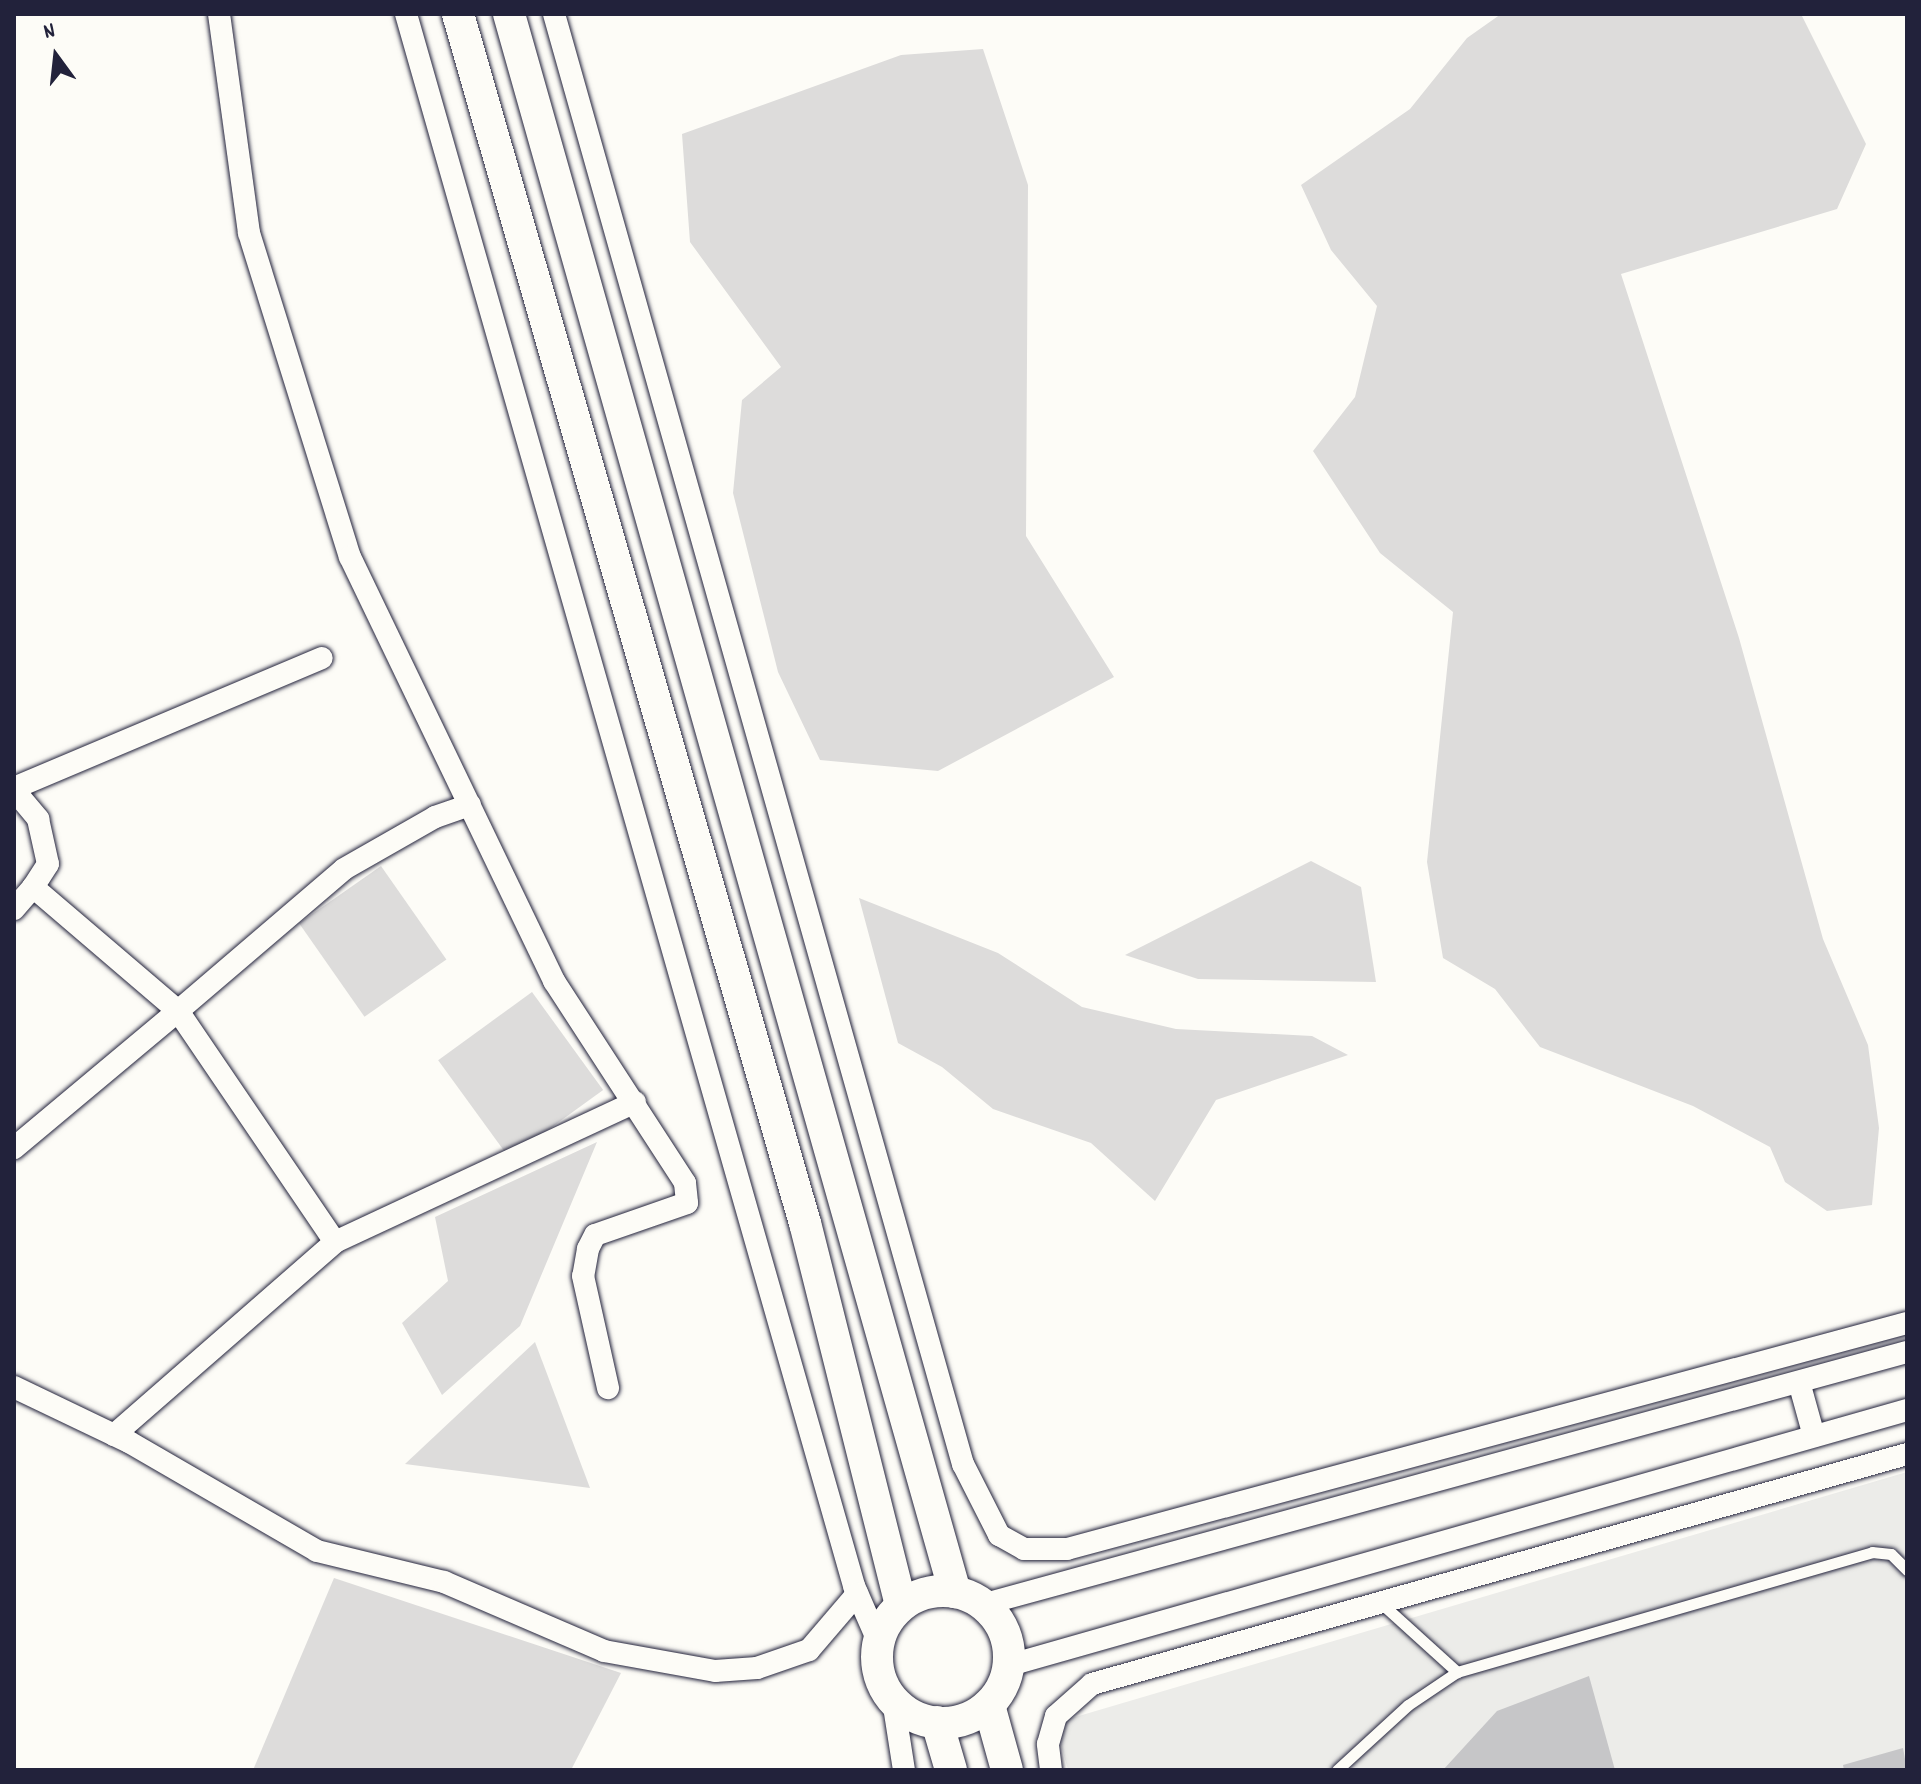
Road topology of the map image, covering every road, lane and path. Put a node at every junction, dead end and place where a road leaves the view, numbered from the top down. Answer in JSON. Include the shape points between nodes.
{"nodes":[{"id":1,"x":219,"y":14,"type":"edge"},
{"id":2,"x":406,"y":14,"type":"edge"},
{"id":3,"x":458,"y":14,"type":"edge"},
{"id":4,"x":509,"y":14,"type":"edge"},
{"id":5,"x":554,"y":14,"type":"edge"},
{"id":6,"x":322,"y":658,"type":"dead end"},
{"id":7,"x":14,"y":789,"type":"edge"},
{"id":8,"x":470,"y":805,"type":"junction"},
{"id":9,"x":33,"y":887,"type":"junction"},
{"id":10,"x":14,"y":909,"type":"edge"},
{"id":11,"x":178,"y":1011,"type":"junction"},
{"id":12,"x":635,"y":1102,"type":"junction"},
{"id":13,"x":14,"y":1148,"type":"edge"},
{"id":14,"x":335,"y":1242,"type":"junction"},
{"id":15,"x":1907,"y":1323,"type":"edge"},
{"id":16,"x":1907,"y":1352,"type":"edge"},
{"id":17,"x":1799,"y":1382,"type":"junction"},
{"id":18,"x":14,"y":1387,"type":"edge"},
{"id":19,"x":608,"y":1388,"type":"dead end"},
{"id":20,"x":1907,"y":1410,"type":"edge"},
{"id":21,"x":114,"y":1435,"type":"junction"},
{"id":22,"x":1814,"y":1436,"type":"junction"},
{"id":23,"x":1907,"y":1454,"type":"edge"},
{"id":24,"x":1907,"y":1570,"type":"edge"},
{"id":25,"x":955,"y":1592,"type":"junction"},
{"id":26,"x":857,"y":1594,"type":"junction"},
{"id":27,"x":1380,"y":1602,"type":"junction"},
{"id":28,"x":985,"y":1604,"type":"junction"},
{"id":29,"x":901,"y":1605,"type":"junction"},
{"id":30,"x":878,"y":1641,"type":"junction"},
{"id":31,"x":1010,"y":1665,"type":"junction"},
{"id":32,"x":1457,"y":1672,"type":"junction"},
{"id":33,"x":893,"y":1700,"type":"junction"},
{"id":34,"x":989,"y":1705,"type":"junction"},
{"id":35,"x":937,"y":1722,"type":"junction"},
{"id":36,"x":904,"y":1770,"type":"edge"},
{"id":37,"x":951,"y":1770,"type":"edge"},
{"id":38,"x":1007,"y":1770,"type":"edge"},
{"id":39,"x":1051,"y":1770,"type":"edge"},
{"id":40,"x":1337,"y":1770,"type":"edge"}],
"edges":[{"from":1,"to":8,"type":"street","via":[[249,233],[350,557]]},
{"from":2,"to":26,"type":"street"},
{"from":3,"to":29,"type":"street","via":[[805,1223]]},
{"from":4,"to":25,"type":"street"},
{"from":5,"to":15,"type":"street","via":[[963,1464],[999,1535],[1024,1549],[1067,1549]]},
{"from":6,"to":7,"type":"street"},
{"from":7,"to":9,"type":"street","via":[[38,819],[48,864]]},
{"from":8,"to":11,"type":"street","via":[[435,817],[344,869]]},
{"from":8,"to":12,"type":"street","via":[[554,981]]},
{"from":9,"to":10,"type":"street"},
{"from":9,"to":11,"type":"street"},
{"from":11,"to":13,"type":"street"},
{"from":11,"to":14,"type":"street"},
{"from":12,"to":14,"type":"street"},
{"from":12,"to":19,"type":"street","via":[[685,1183],[687,1203],[595,1235],[588,1249],[583,1276]]},
{"from":14,"to":21,"type":"street"},
{"from":16,"to":17,"type":"street"},
{"from":17,"to":22,"type":"street"},
{"from":17,"to":28,"type":"street"},
{"from":18,"to":21,"type":"street"},
{"from":20,"to":22,"type":"street"},
{"from":21,"to":26,"type":"street","via":[[317,1551],[444,1582],[545,1629],[653,1663],[715,1671],[757,1668],[809,1650]]},
{"from":22,"to":31,"type":"street"},
{"from":23,"to":27,"type":"street"},
{"from":24,"to":32,"type":"lane","via":[[1891,1554],[1872,1552]]},
{"from":25,"to":28,"type":"street"},
{"from":25,"to":29,"type":"street","via":[[920,1595]]},
{"from":26,"to":30,"type":"street"},
{"from":27,"to":32,"type":"lane"},
{"from":27,"to":39,"type":"street","via":[[1092,1684],[1056,1716],[1048,1744]]},
{"from":28,"to":31,"type":"street","via":[[1009,1642]]},
{"from":29,"to":30,"type":"street"},
{"from":30,"to":33,"type":"street","via":[[877,1662]]},
{"from":31,"to":34,"type":"street"},
{"from":32,"to":40,"type":"lane","via":[[1408,1705]]},
{"from":33,"to":35,"type":"street","via":[[910,1714]]},
{"from":33,"to":36,"type":"street"},
{"from":34,"to":35,"type":"street","via":[[971,1717]]},
{"from":34,"to":38,"type":"street"},
{"from":35,"to":37,"type":"street"}]}
